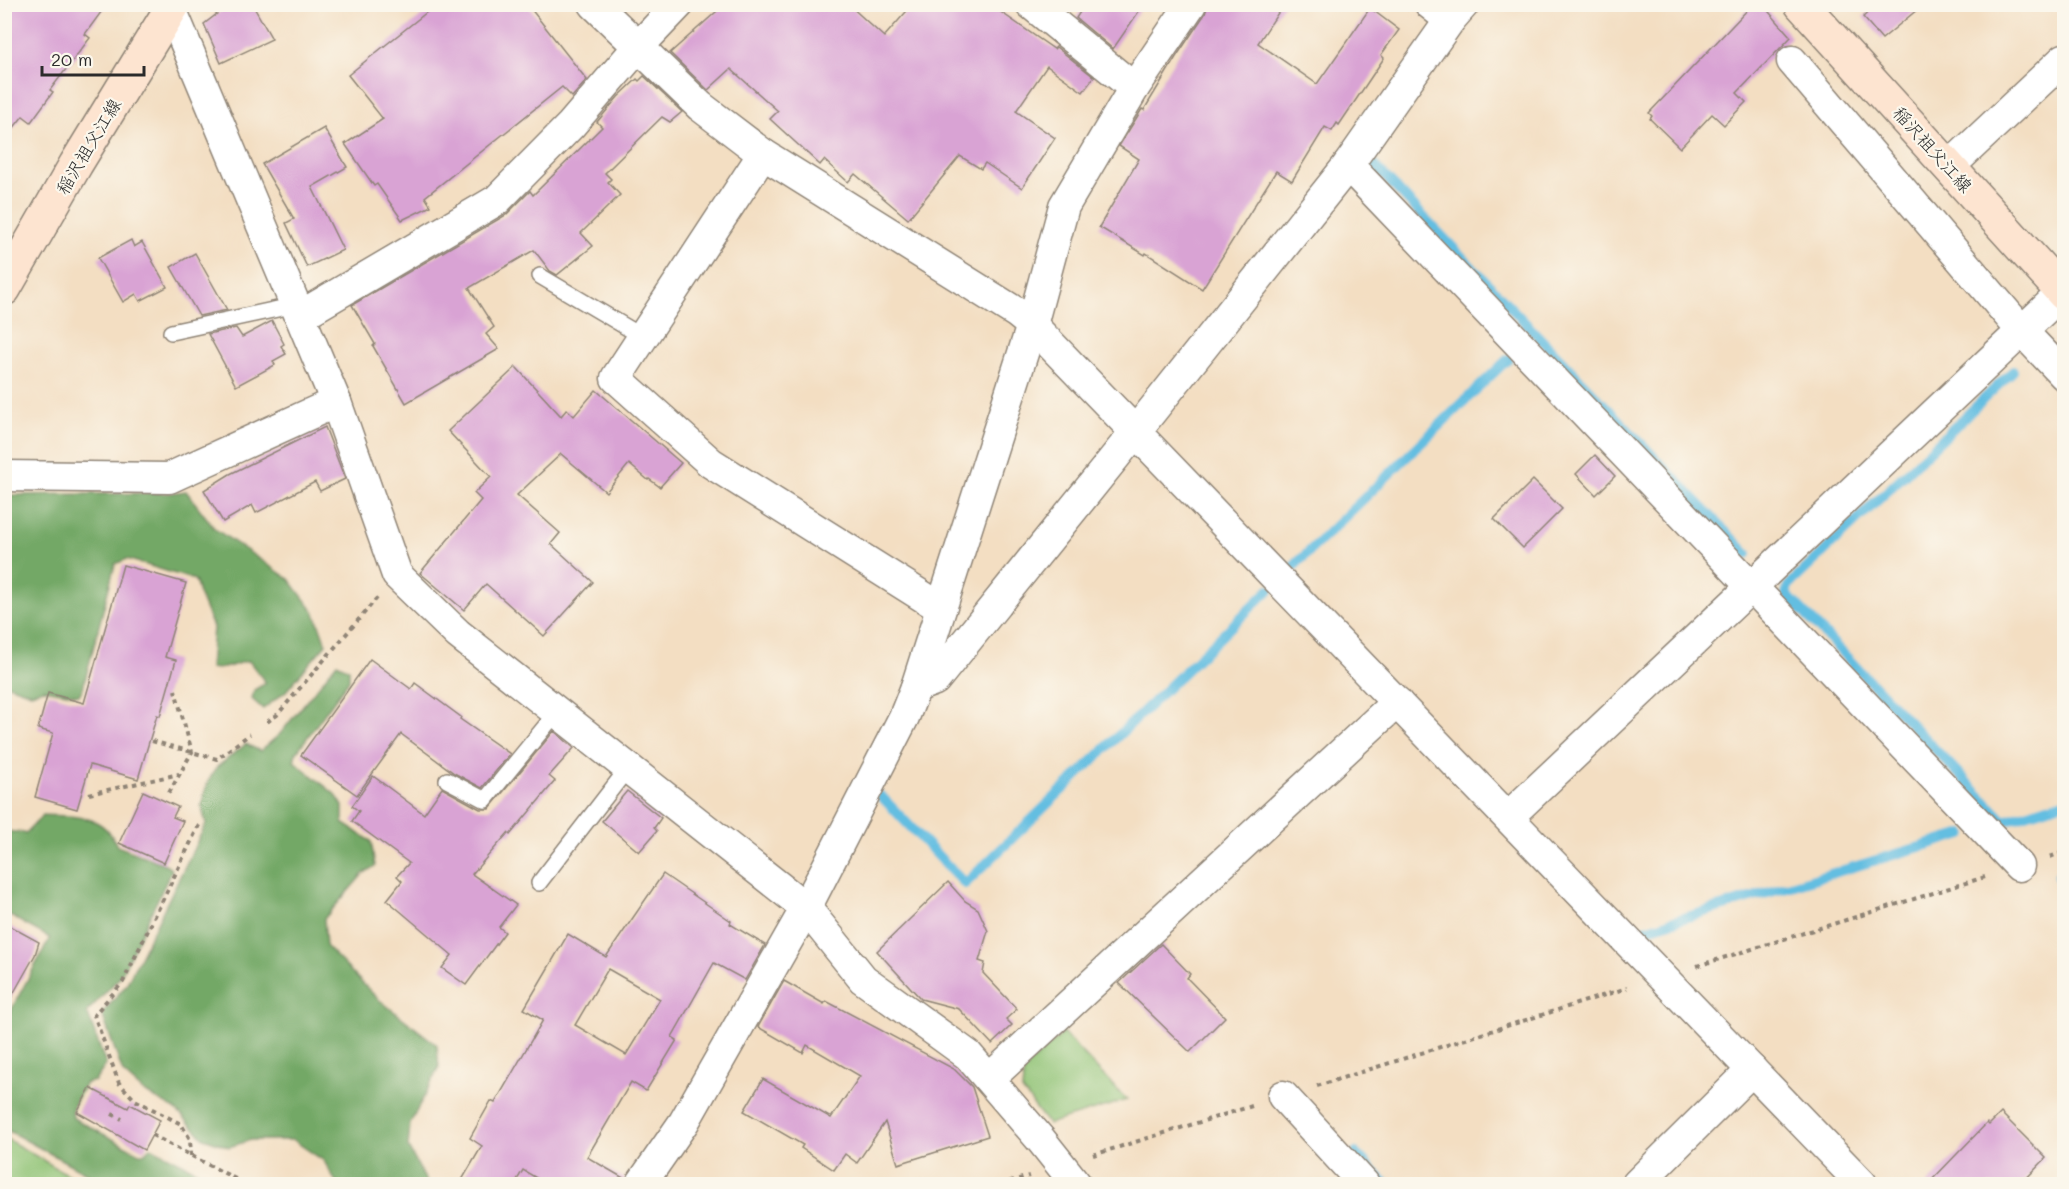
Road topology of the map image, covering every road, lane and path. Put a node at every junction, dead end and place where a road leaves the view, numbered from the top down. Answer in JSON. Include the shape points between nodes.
{"nodes":[{"id":1,"x":594,"y":4,"type":"edge"},
{"id":2,"x":679,"y":4,"type":"edge"},
{"id":3,"x":1031,"y":4,"type":"edge"},
{"id":4,"x":1191,"y":4,"type":"edge"},
{"id":5,"x":1801,"y":4,"type":"edge"},
{"id":6,"x":172,"y":6,"type":"edge"},
{"id":7,"x":1448,"y":10,"type":"edge"},
{"id":8,"x":638,"y":46,"type":"junction"},
{"id":9,"x":2064,"y":60,"type":"edge"},
{"id":10,"x":1792,"y":61,"type":"dead end"},
{"id":11,"x":1134,"y":88,"type":"junction"},
{"id":12,"x":763,"y":154,"type":"junction"},
{"id":13,"x":1348,"y":165,"type":"junction"},
{"id":14,"x":1949,"y":167,"type":"junction"},
{"id":15,"x":540,"y":276,"type":"dead end"},
{"id":16,"x":4,"y":289,"type":"edge"},
{"id":17,"x":2064,"y":293,"type":"edge"},
{"id":18,"x":298,"y":311,"type":"junction"},
{"id":19,"x":1032,"y":325,"type":"junction"},
{"id":20,"x":2022,"y":331,"type":"junction"},
{"id":21,"x":171,"y":332,"type":"dead end"},
{"id":22,"x":643,"y":337,"type":"junction"},
{"id":23,"x":2064,"y":375,"type":"edge"},
{"id":24,"x":336,"y":402,"type":"junction"},
{"id":25,"x":1136,"y":431,"type":"junction"},
{"id":26,"x":4,"y":476,"type":"edge"},
{"id":27,"x":397,"y":575,"type":"junction"},
{"id":28,"x":1752,"y":587,"type":"junction"},
{"id":29,"x":941,"y":608,"type":"junction"},
{"id":30,"x":916,"y":687,"type":"junction"},
{"id":31,"x":175,"y":690,"type":"dead end"},
{"id":32,"x":1398,"y":702,"type":"junction"},
{"id":33,"x":556,"y":712,"type":"junction"},
{"id":34,"x":267,"y":722,"type":"dead end"},
{"id":35,"x":250,"y":734,"type":"dead end"},
{"id":36,"x":152,"y":741,"type":"dead end"},
{"id":37,"x":192,"y":752,"type":"junction"},
{"id":38,"x":628,"y":768,"type":"junction"},
{"id":39,"x":179,"y":774,"type":"junction"},
{"id":40,"x":447,"y":780,"type":"dead end"},
{"id":41,"x":169,"y":793,"type":"dead end"},
{"id":42,"x":89,"y":794,"type":"dead end"},
{"id":43,"x":1508,"y":817,"type":"junction"},
{"id":44,"x":200,"y":823,"type":"dead end"},
{"id":45,"x":2064,"y":852,"type":"edge"},
{"id":46,"x":2019,"y":866,"type":"junction"},
{"id":47,"x":539,"y":883,"type":"dead end"},
{"id":48,"x":806,"y":908,"type":"junction"},
{"id":49,"x":1663,"y":977,"type":"junction"},
{"id":50,"x":1752,"y":1070,"type":"junction"},
{"id":51,"x":989,"y":1079,"type":"junction"},
{"id":52,"x":1283,"y":1096,"type":"junction"},
{"id":53,"x":112,"y":1114,"type":"dead end"},
{"id":54,"x":122,"y":1119,"type":"dead end"},
{"id":55,"x":152,"y":1135,"type":"dead end"},
{"id":56,"x":191,"y":1156,"type":"junction"},
{"id":57,"x":1068,"y":1175,"type":"edge"},
{"id":58,"x":245,"y":1185,"type":"edge"},
{"id":59,"x":640,"y":1185,"type":"edge"},
{"id":60,"x":1001,"y":1185,"type":"edge"},
{"id":61,"x":1364,"y":1185,"type":"edge"},
{"id":62,"x":1637,"y":1185,"type":"edge"},
{"id":63,"x":1862,"y":1185,"type":"edge"}],
"edges":[{"from":1,"to":8,"type":"street"},
{"from":2,"to":8,"type":"street"},
{"from":3,"to":11,"type":"street"},
{"from":4,"to":11,"type":"street"},
{"from":5,"to":14,"type":"main road","name":"稲沢祖父江線"},
{"from":6,"to":16,"type":"main road","name":"稲沢祖父江線"},
{"from":6,"to":18,"type":"street"},
{"from":7,"to":13,"type":"street"},
{"from":8,"to":12,"type":"street","via":[[700,106]]},
{"from":8,"to":18,"type":"street","via":[[571,125],[497,200]]},
{"from":9,"to":14,"type":"street"},
{"from":10,"to":20,"type":"street"},
{"from":11,"to":19,"type":"street","via":[[1064,206]]},
{"from":12,"to":19,"type":"street"},
{"from":12,"to":22,"type":"street"},
{"from":13,"to":25,"type":"street"},
{"from":13,"to":28,"type":"street"},
{"from":14,"to":17,"type":"main road","name":"稲沢祖父江線"},
{"from":15,"to":22,"type":"lane"},
{"from":17,"to":20,"type":"street"},
{"from":18,"to":21,"type":"lane"},
{"from":18,"to":24,"type":"street"},
{"from":19,"to":25,"type":"street"},
{"from":19,"to":29,"type":"street"},
{"from":20,"to":23,"type":"street"},
{"from":20,"to":28,"type":"street"},
{"from":22,"to":29,"type":"street","via":[[616,378],[711,463]]},
{"from":24,"to":26,"type":"street","via":[[169,478]]},
{"from":24,"to":27,"type":"street"},
{"from":25,"to":30,"type":"street","via":[[935,680]]},
{"from":25,"to":32,"type":"street"},
{"from":27,"to":33,"type":"street","via":[[458,634]]},
{"from":27,"to":34,"type":"path"},
{"from":28,"to":43,"type":"street"},
{"from":28,"to":46,"type":"street"},
{"from":29,"to":30,"type":"street"},
{"from":30,"to":48,"type":"street"},
{"from":31,"to":37,"type":"path"},
{"from":32,"to":43,"type":"street"},
{"from":32,"to":51,"type":"street"},
{"from":33,"to":38,"type":"street"},
{"from":33,"to":40,"type":"lane","via":[[485,800]]},
{"from":35,"to":37,"type":"path","via":[[217,759]]},
{"from":36,"to":37,"type":"path"},
{"from":37,"to":39,"type":"path"},
{"from":38,"to":47,"type":"lane"},
{"from":38,"to":48,"type":"street"},
{"from":39,"to":41,"type":"path"},
{"from":39,"to":42,"type":"path"},
{"from":43,"to":49,"type":"street"},
{"from":44,"to":56,"type":"path","via":[[123,982],[94,1015],[119,1083],[135,1100],[180,1125],[190,1138]]},
{"from":45,"to":46,"type":"path"},
{"from":46,"to":49,"type":"path"},
{"from":48,"to":51,"type":"street","via":[[863,979],[968,1055]]},
{"from":48,"to":59,"type":"street","via":[[684,1122]]},
{"from":49,"to":50,"type":"street"},
{"from":49,"to":52,"type":"path"},
{"from":50,"to":62,"type":"street"},
{"from":50,"to":63,"type":"street"},
{"from":51,"to":57,"type":"street"},
{"from":52,"to":57,"type":"path"},
{"from":52,"to":61,"type":"street"},
{"from":53,"to":54,"type":"path"},
{"from":55,"to":56,"type":"path"},
{"from":56,"to":58,"type":"path"},
{"from":57,"to":60,"type":"path"}]}
